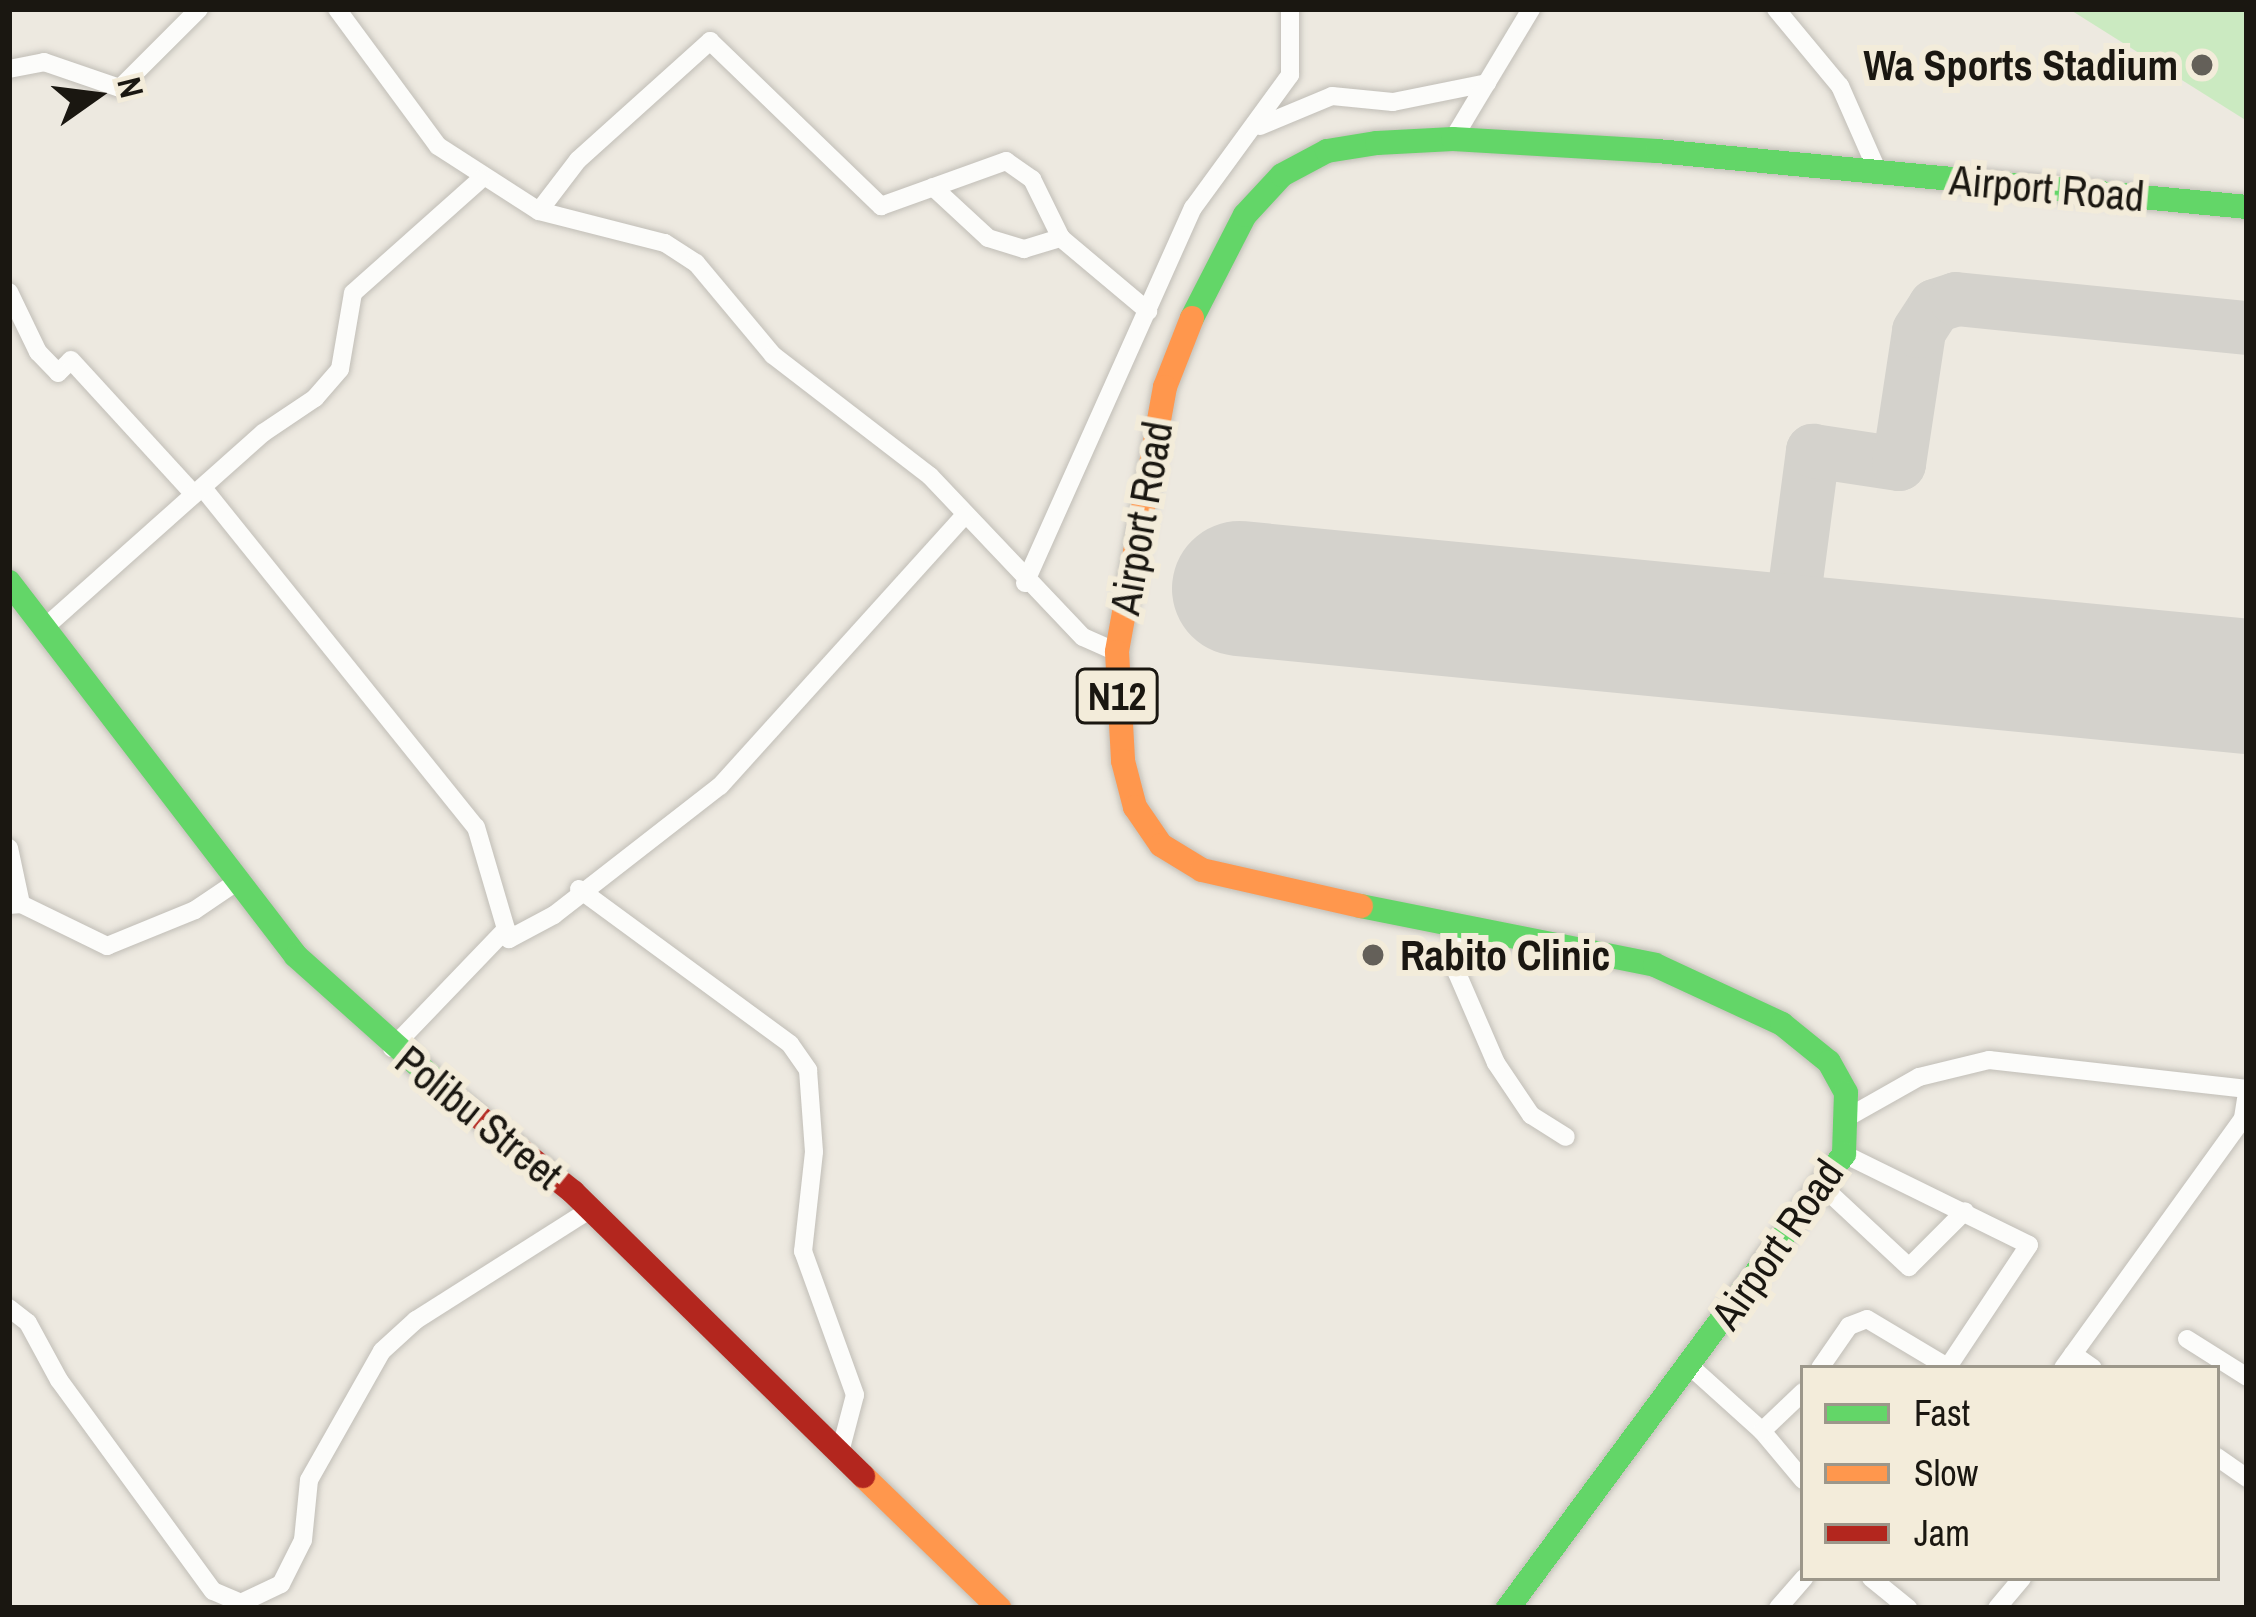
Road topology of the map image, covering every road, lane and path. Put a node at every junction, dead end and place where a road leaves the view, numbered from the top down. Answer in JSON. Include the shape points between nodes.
{"nodes":[{"id":1,"x":199,"y":9,"type":"edge"},
{"id":2,"x":1290,"y":9,"type":"edge"},
{"id":3,"x":1531,"y":9,"type":"edge"},
{"id":4,"x":1776,"y":9,"type":"edge"},
{"id":5,"x":344,"y":11,"type":"edge"},
{"id":6,"x":9,"y":68,"type":"edge"},
{"id":7,"x":1487,"y":83,"type":"junction"},
{"id":8,"x":1258,"y":127,"type":"junction"},
{"id":9,"x":1453,"y":139,"type":"junction"},
{"id":10,"x":1878,"y":172,"type":"junction"},
{"id":11,"x":481,"y":179,"type":"junction"},
{"id":12,"x":933,"y":188,"type":"junction"},
{"id":13,"x":2247,"y":207,"type":"edge"},
{"id":14,"x":538,"y":211,"type":"junction"},
{"id":15,"x":1060,"y":238,"type":"junction"},
{"id":16,"x":9,"y":292,"type":"edge"},
{"id":17,"x":1148,"y":310,"type":"junction"},
{"id":18,"x":198,"y":491,"type":"junction"},
{"id":19,"x":965,"y":515,"type":"junction"},
{"id":20,"x":9,"y":582,"type":"edge"},
{"id":21,"x":1025,"y":583,"type":"junction"},
{"id":22,"x":43,"y":628,"type":"junction"},
{"id":23,"x":1117,"y":652,"type":"junction"},
{"id":24,"x":9,"y":848,"type":"edge"},
{"id":25,"x":235,"y":883,"type":"junction"},
{"id":26,"x":579,"y":889,"type":"junction"},
{"id":27,"x":15,"y":904,"type":"edge"},
{"id":28,"x":1453,"y":922,"type":"junction"},
{"id":29,"x":509,"y":939,"type":"junction"},
{"id":30,"x":392,"y":1048,"type":"junction"},
{"id":31,"x":2247,"y":1091,"type":"edge"},
{"id":32,"x":1850,"y":1116,"type":"junction"},
{"id":33,"x":1566,"y":1137,"type":"dead end"},
{"id":34,"x":1844,"y":1154,"type":"junction"},
{"id":35,"x":1822,"y":1186,"type":"junction"},
{"id":36,"x":591,"y":1209,"type":"junction"},
{"id":37,"x":1965,"y":1211,"type":"junction"},
{"id":38,"x":9,"y":1308,"type":"edge"},
{"id":39,"x":2187,"y":1339,"type":"dead end"},
{"id":40,"x":2068,"y":1361,"type":"edge"},
{"id":41,"x":1822,"y":1365,"type":"edge"},
{"id":42,"x":1943,"y":1365,"type":"edge"},
{"id":43,"x":1947,"y":1365,"type":"edge"},
{"id":44,"x":1690,"y":1367,"type":"junction"},
{"id":45,"x":2247,"y":1377,"type":"edge"},
{"id":46,"x":1800,"y":1395,"type":"edge"},
{"id":47,"x":1762,"y":1431,"type":"junction"},
{"id":48,"x":840,"y":1452,"type":"junction"},
{"id":49,"x":2220,"y":1458,"type":"edge"},
{"id":50,"x":1800,"y":1476,"type":"edge"},
{"id":51,"x":2247,"y":1478,"type":"edge"},
{"id":52,"x":1801,"y":1581,"type":"edge"},
{"id":53,"x":1875,"y":1581,"type":"edge"},
{"id":54,"x":2020,"y":1581,"type":"edge"},
{"id":55,"x":1902,"y":1603,"type":"edge"},
{"id":56,"x":1513,"y":1607,"type":"edge"},
{"id":57,"x":999,"y":1608,"type":"edge"},
{"id":58,"x":1778,"y":1608,"type":"edge"},
{"id":59,"x":1997,"y":1608,"type":"edge"}],
"edges":[{"from":1,"to":6,"type":"street","via":[[120,88],[44,62]]},
{"from":2,"to":8,"type":"street","via":[[1290,75]]},
{"from":3,"to":7,"type":"street"},
{"from":4,"to":10,"type":"street","via":[[1840,86]]},
{"from":5,"to":11,"type":"street","via":[[438,146]]},
{"from":7,"to":8,"type":"street","via":[[1393,101],[1332,96]]},
{"from":7,"to":9,"type":"street"},
{"from":8,"to":17,"type":"street","via":[[1192,208]]},
{"from":9,"to":10,"type":"main road","name":"Airport Road","number":"N12"},
{"from":9,"to":23,"type":"main road","name":"Airport Road","number":"N12","via":[[1327,151],[1282,175],[1245,214],[1205,284],[1166,388]]},
{"from":10,"to":13,"type":"main road","name":"Airport Road","number":"N12"},
{"from":11,"to":14,"type":"street"},
{"from":11,"to":18,"type":"street","via":[[353,293],[340,370],[315,398]]},
{"from":12,"to":14,"type":"street","via":[[881,206],[710,41],[578,160]]},
{"from":12,"to":15,"type":"street","via":[[988,238],[1024,249]]},
{"from":12,"to":15,"type":"street","via":[[1006,161],[1032,179]]},
{"from":14,"to":19,"type":"street","via":[[665,243],[696,263],[773,355],[930,476]]},
{"from":15,"to":17,"type":"street"},
{"from":16,"to":18,"type":"street","via":[[38,352],[58,373],[71,360]]},
{"from":17,"to":21,"type":"street"},
{"from":18,"to":22,"type":"street"},
{"from":18,"to":29,"type":"street","via":[[476,827]]},
{"from":19,"to":21,"type":"street"},
{"from":19,"to":26,"type":"street","via":[[720,787]]},
{"from":20,"to":22,"type":"main road","name":"Polibu Street"},
{"from":21,"to":23,"type":"street","via":[[1083,638]]},
{"from":22,"to":25,"type":"main road","name":"Polibu Street"},
{"from":23,"to":28,"type":"main road","name":"Airport Road","number":"N12","via":[[1123,761],[1136,807],[1161,845],[1202,870],[1257,886]]},
{"from":24,"to":27,"type":"street"},
{"from":25,"to":27,"type":"street","via":[[195,910],[107,946]]},
{"from":25,"to":30,"type":"main road","name":"Polibu Street","via":[[296,956]]},
{"from":26,"to":29,"type":"street","via":[[554,915]]},
{"from":26,"to":48,"type":"street","via":[[790,1044],[808,1070],[814,1152],[803,1251],[855,1395]]},
{"from":28,"to":32,"type":"main road","name":"Airport Road","number":"N12","via":[[1628,957],[1710,987],[1814,1046],[1839,1077]]},
{"from":28,"to":33,"type":"street","via":[[1457,973],[1496,1063],[1531,1114]]},
{"from":29,"to":30,"type":"street","via":[[506,929]]},
{"from":30,"to":36,"type":"main road","name":"Polibu Street","via":[[483,1113]]},
{"from":31,"to":32,"type":"street","via":[[1989,1060],[1919,1077]]},
{"from":31,"to":40,"type":"street","via":[[2243,1118]]},
{"from":32,"to":34,"type":"main road","name":"Airport Road"},
{"from":34,"to":35,"type":"main road","name":"Airport Road"},
{"from":34,"to":37,"type":"street"},
{"from":35,"to":37,"type":"street","via":[[1909,1267]]},
{"from":35,"to":44,"type":"main road","name":"Airport Road"},
{"from":36,"to":38,"type":"street","via":[[416,1320],[382,1351],[309,1480],[304,1540],[281,1584],[241,1604],[214,1591],[59,1380],[28,1323]]},
{"from":36,"to":48,"type":"main road","name":"Polibu Street"},
{"from":37,"to":43,"type":"street","via":[[2024,1238],[2030,1252]]},
{"from":39,"to":45,"type":"street"},
{"from":41,"to":42,"type":"street","via":[[1849,1326],[1867,1319]]},
{"from":44,"to":47,"type":"street"},
{"from":44,"to":56,"type":"main road","name":"Airport Road"},
{"from":46,"to":47,"type":"street"},
{"from":47,"to":50,"type":"street"},
{"from":48,"to":57,"type":"main road","name":"Polibu Street"},
{"from":49,"to":51,"type":"street"},
{"from":52,"to":58,"type":"street"},
{"from":53,"to":55,"type":"street"},
{"from":54,"to":59,"type":"street"}]}
